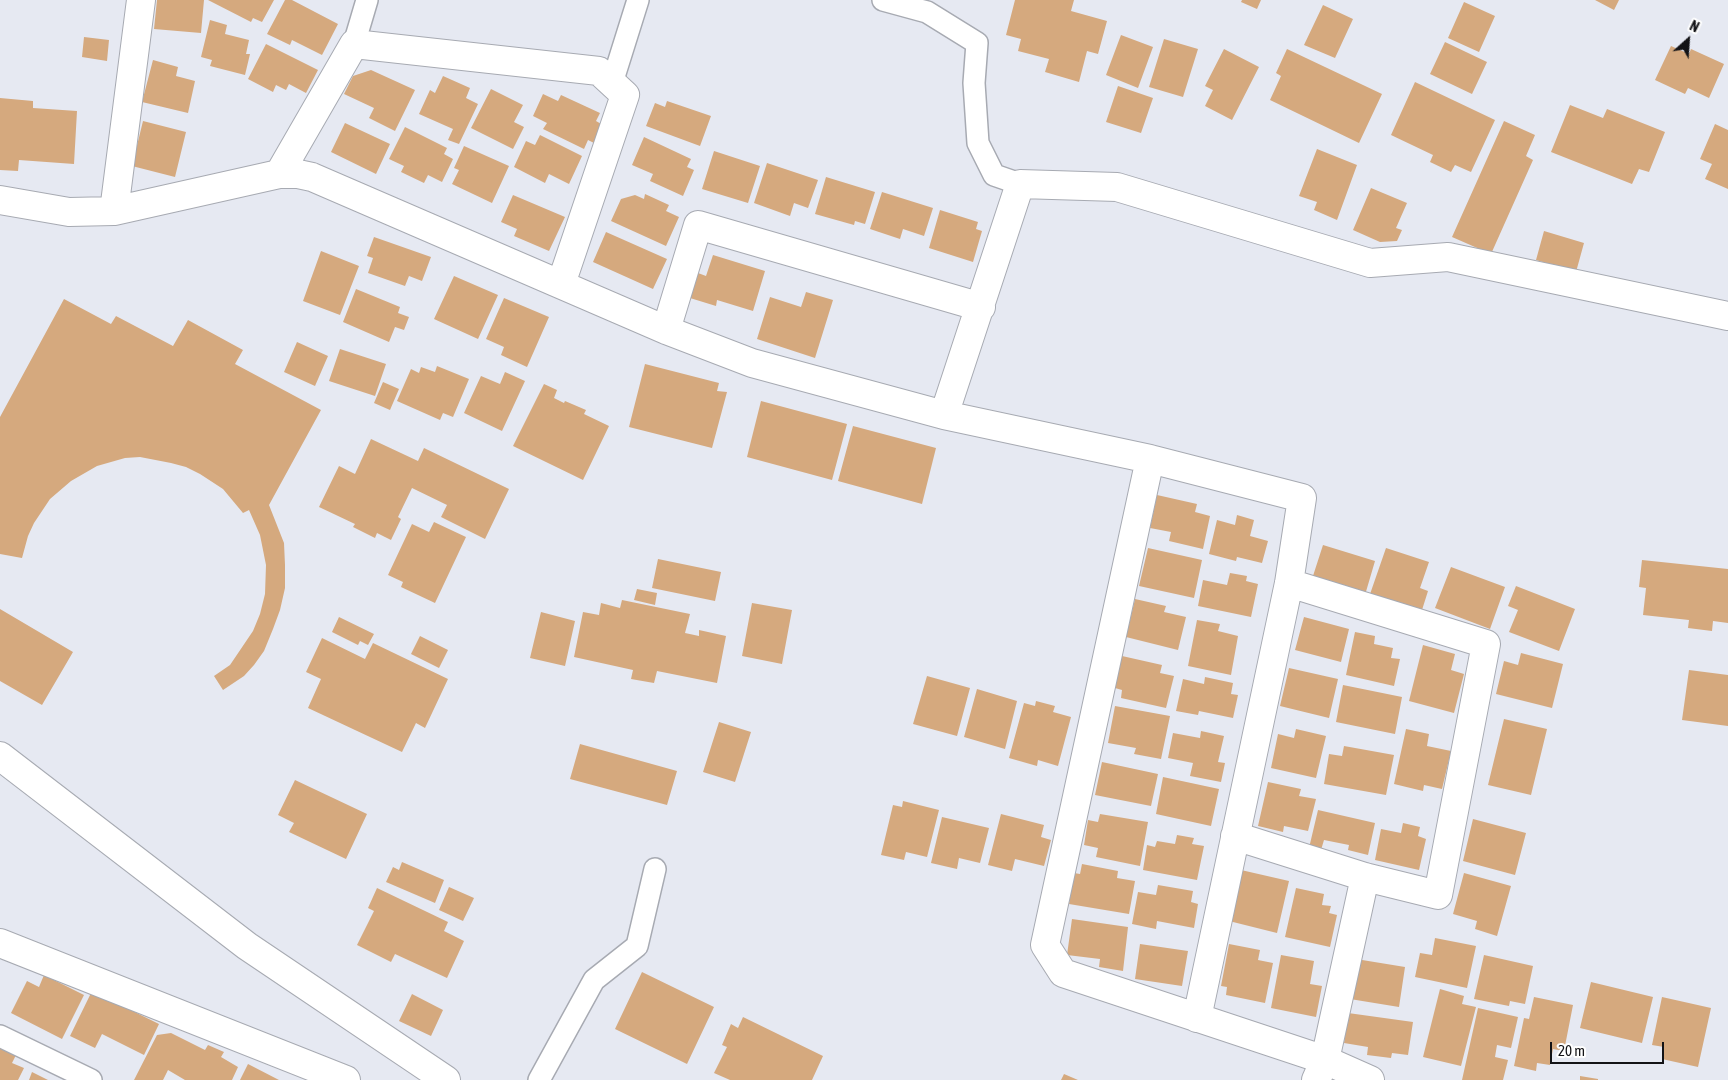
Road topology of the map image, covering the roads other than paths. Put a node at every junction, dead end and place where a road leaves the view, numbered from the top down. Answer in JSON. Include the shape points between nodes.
{"nodes":[{"id":1,"x":140,"y":0,"type":"edge"},
{"id":2,"x":367,"y":0,"type":"edge"},
{"id":3,"x":638,"y":0,"type":"edge"},
{"id":4,"x":884,"y":0,"type":"edge"},
{"id":5,"x":354,"y":44,"type":"junction"},
{"id":6,"x":612,"y":83,"type":"junction"},
{"id":7,"x":279,"y":174,"type":"junction"},
{"id":8,"x":1020,"y":184,"type":"junction"},
{"id":9,"x":0,"y":200,"type":"edge"},
{"id":10,"x":114,"y":211,"type":"junction"},
{"id":11,"x":561,"y":284,"type":"junction"},
{"id":12,"x":981,"y":307,"type":"junction"},
{"id":13,"x":1728,"y":316,"type":"edge"},
{"id":14,"x":666,"y":330,"type":"junction"},
{"id":15,"x":944,"y":415,"type":"junction"},
{"id":16,"x":1150,"y":460,"type":"junction"},
{"id":17,"x":1289,"y":584,"type":"junction"},
{"id":18,"x":0,"y":756,"type":"edge"},
{"id":19,"x":1235,"y":836,"type":"junction"},
{"id":20,"x":655,"y":869,"type":"dead end"},
{"id":21,"x":1365,"y":877,"type":"junction"},
{"id":22,"x":0,"y":943,"type":"edge"},
{"id":23,"x":1197,"y":1018,"type":"junction"},
{"id":24,"x":0,"y":1036,"type":"edge"},
{"id":25,"x":1321,"y":1070,"type":"edge"},
{"id":26,"x":91,"y":1080,"type":"edge"},
{"id":27,"x":346,"y":1080,"type":"edge"},
{"id":28,"x":446,"y":1080,"type":"edge"},
{"id":29,"x":538,"y":1080,"type":"edge"},
{"id":30,"x":1370,"y":1080,"type":"edge"}],
"edges":[{"from":1,"to":10,"type":"street"},
{"from":2,"to":5,"type":"lane"},
{"from":3,"to":6,"type":"lane"},
{"from":4,"to":8,"type":"lane","via":[[927,12],[977,43],[974,83],[978,143],[994,175]]},
{"from":5,"to":6,"type":"street","via":[[599,71]]},
{"from":5,"to":7,"type":"street"},
{"from":6,"to":11,"type":"street","via":[[625,95]]},
{"from":7,"to":10,"type":"street"},
{"from":7,"to":11,"type":"street","via":[[312,177]]},
{"from":8,"to":12,"type":"street"},
{"from":8,"to":13,"type":"street","via":[[1117,187],[1370,263],[1448,257]]},
{"from":9,"to":10,"type":"street","via":[[69,212]]},
{"from":11,"to":14,"type":"street"},
{"from":12,"to":14,"type":"street","via":[[698,225]]},
{"from":12,"to":15,"type":"street"},
{"from":14,"to":15,"type":"street","via":[[752,363]]},
{"from":15,"to":16,"type":"street"},
{"from":16,"to":17,"type":"street","via":[[1302,498]]},
{"from":16,"to":23,"type":"street","via":[[1045,945],[1063,973]]},
{"from":17,"to":19,"type":"street"},
{"from":17,"to":21,"type":"street","via":[[1486,644],[1438,894]]},
{"from":18,"to":28,"type":"street","via":[[247,946]]},
{"from":19,"to":21,"type":"street"},
{"from":19,"to":23,"type":"street"},
{"from":20,"to":29,"type":"lane","via":[[637,946],[594,980]]},
{"from":21,"to":25,"type":"street"},
{"from":22,"to":27,"type":"street"},
{"from":23,"to":25,"type":"street"},
{"from":24,"to":26,"type":"lane"},
{"from":25,"to":30,"type":"street"}]}
